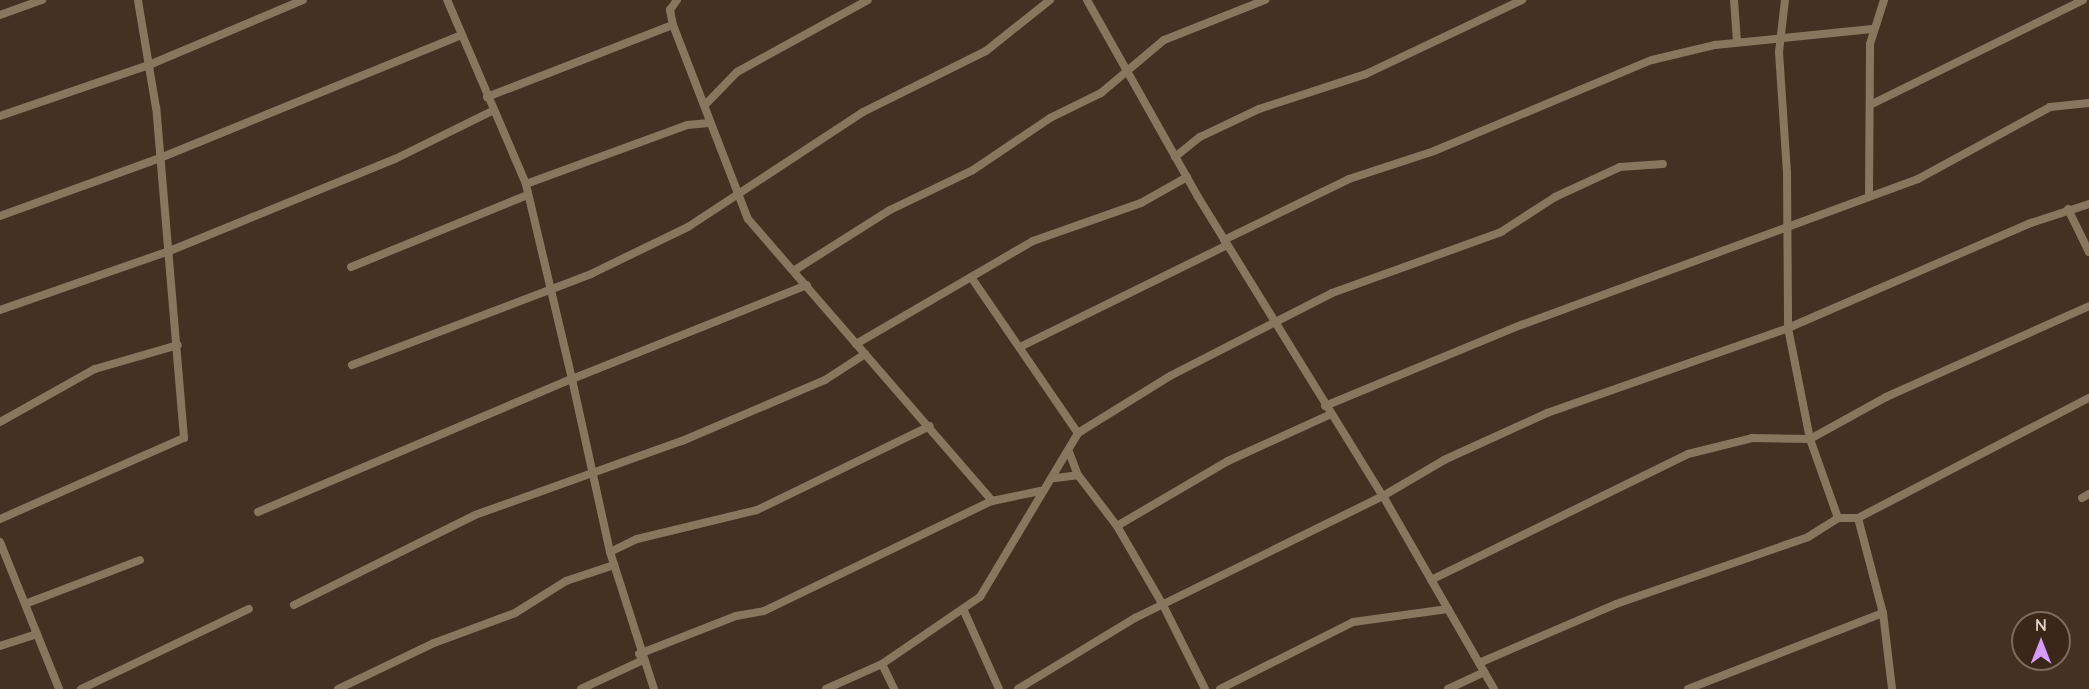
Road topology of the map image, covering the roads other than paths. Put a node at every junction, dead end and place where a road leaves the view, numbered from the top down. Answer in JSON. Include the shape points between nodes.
{"nodes":[{"id":1,"x":42,"y":0,"type":"edge"},
{"id":2,"x":138,"y":0,"type":"edge"},
{"id":3,"x":303,"y":0,"type":"edge"},
{"id":4,"x":447,"y":0,"type":"edge"},
{"id":5,"x":677,"y":0,"type":"edge"},
{"id":6,"x":868,"y":0,"type":"edge"},
{"id":7,"x":1050,"y":0,"type":"edge"},
{"id":8,"x":1087,"y":0,"type":"edge"},
{"id":9,"x":1265,"y":0,"type":"edge"},
{"id":10,"x":1522,"y":0,"type":"edge"},
{"id":11,"x":1734,"y":0,"type":"edge"},
{"id":12,"x":1785,"y":0,"type":"edge"},
{"id":13,"x":1884,"y":0,"type":"edge"},
{"id":14,"x":2083,"y":0,"type":"edge"},
{"id":15,"x":0,"y":15,"type":"edge"},
{"id":16,"x":673,"y":25,"type":"junction"},
{"id":17,"x":1872,"y":29,"type":"junction"},
{"id":18,"x":1781,"y":35,"type":"junction"},
{"id":19,"x":459,"y":36,"type":"junction"},
{"id":20,"x":1737,"y":42,"type":"junction"},
{"id":21,"x":149,"y":65,"type":"junction"},
{"id":22,"x":1126,"y":69,"type":"junction"},
{"id":23,"x":488,"y":97,"type":"junction"},
{"id":24,"x":2089,"y":103,"type":"edge"},
{"id":25,"x":1872,"y":104,"type":"junction"},
{"id":26,"x":705,"y":105,"type":"junction"},
{"id":27,"x":494,"y":110,"type":"junction"},
{"id":28,"x":0,"y":116,"type":"edge"},
{"id":29,"x":709,"y":123,"type":"junction"},
{"id":30,"x":1175,"y":157,"type":"junction"},
{"id":31,"x":160,"y":158,"type":"junction"},
{"id":32,"x":1663,"y":164,"type":"dead end"},
{"id":33,"x":1186,"y":177,"type":"junction"},
{"id":34,"x":526,"y":184,"type":"junction"},
{"id":35,"x":738,"y":194,"type":"junction"},
{"id":36,"x":1869,"y":194,"type":"junction"},
{"id":37,"x":525,"y":196,"type":"junction"},
{"id":38,"x":2089,"y":204,"type":"edge"},
{"id":39,"x":2068,"y":209,"type":"junction"},
{"id":40,"x":0,"y":216,"type":"edge"},
{"id":41,"x":1788,"y":226,"type":"junction"},
{"id":42,"x":1226,"y":243,"type":"junction"},
{"id":43,"x":167,"y":252,"type":"junction"},
{"id":44,"x":2089,"y":252,"type":"edge"},
{"id":45,"x":351,"y":267,"type":"dead end"},
{"id":46,"x":795,"y":270,"type":"junction"},
{"id":47,"x":971,"y":277,"type":"junction"},
{"id":48,"x":807,"y":285,"type":"junction"},
{"id":49,"x":553,"y":288,"type":"junction"},
{"id":50,"x":2089,"y":306,"type":"edge"},
{"id":51,"x":0,"y":310,"type":"edge"},
{"id":52,"x":1274,"y":322,"type":"junction"},
{"id":53,"x":1788,"y":328,"type":"junction"},
{"id":54,"x":856,"y":344,"type":"junction"},
{"id":55,"x":178,"y":345,"type":"junction"},
{"id":56,"x":1020,"y":347,"type":"junction"},
{"id":57,"x":865,"y":354,"type":"junction"},
{"id":58,"x":352,"y":365,"type":"dead end"},
{"id":59,"x":572,"y":379,"type":"junction"},
{"id":60,"x":2089,"y":398,"type":"edge"},
{"id":61,"x":1328,"y":410,"type":"junction"},
{"id":62,"x":0,"y":422,"type":"edge"},
{"id":63,"x":930,"y":426,"type":"junction"},
{"id":64,"x":1078,"y":433,"type":"junction"},
{"id":65,"x":1810,"y":439,"type":"junction"},
{"id":66,"x":1069,"y":452,"type":"junction"},
{"id":67,"x":593,"y":473,"type":"junction"},
{"id":68,"x":1078,"y":475,"type":"junction"},
{"id":69,"x":1055,"y":478,"type":"junction"},
{"id":70,"x":1040,"y":491,"type":"junction"},
{"id":71,"x":1383,"y":496,"type":"junction"},
{"id":72,"x":992,"y":501,"type":"junction"},
{"id":73,"x":258,"y":512,"type":"dead end"},
{"id":74,"x":1858,"y":518,"type":"junction"},
{"id":75,"x":0,"y":519,"type":"edge"},
{"id":76,"x":1838,"y":519,"type":"junction"},
{"id":77,"x":1117,"y":526,"type":"junction"},
{"id":78,"x":0,"y":542,"type":"edge"},
{"id":79,"x":610,"y":552,"type":"junction"},
{"id":80,"x":140,"y":560,"type":"dead end"},
{"id":81,"x":4,"y":564,"type":"edge"},
{"id":82,"x":614,"y":565,"type":"junction"},
{"id":83,"x":1431,"y":580,"type":"junction"},
{"id":84,"x":25,"y":604,"type":"junction"},
{"id":85,"x":294,"y":605,"type":"dead end"},
{"id":86,"x":1163,"y":605,"type":"junction"},
{"id":87,"x":249,"y":609,"type":"dead end"},
{"id":88,"x":1448,"y":609,"type":"junction"},
{"id":89,"x":964,"y":611,"type":"junction"},
{"id":90,"x":1882,"y":613,"type":"junction"},
{"id":91,"x":34,"y":635,"type":"junction"},
{"id":92,"x":0,"y":646,"type":"edge"},
{"id":93,"x":640,"y":658,"type":"junction"},
{"id":94,"x":1479,"y":663,"type":"junction"},
{"id":95,"x":882,"y":664,"type":"junction"},
{"id":96,"x":1484,"y":672,"type":"junction"},
{"id":97,"x":59,"y":689,"type":"edge"},
{"id":98,"x":81,"y":689,"type":"edge"},
{"id":99,"x":338,"y":689,"type":"edge"},
{"id":100,"x":581,"y":689,"type":"edge"},
{"id":101,"x":654,"y":689,"type":"edge"},
{"id":102,"x":826,"y":689,"type":"edge"},
{"id":103,"x":894,"y":689,"type":"edge"},
{"id":104,"x":999,"y":689,"type":"edge"},
{"id":105,"x":1018,"y":689,"type":"edge"},
{"id":106,"x":1205,"y":689,"type":"edge"},
{"id":107,"x":1220,"y":689,"type":"edge"},
{"id":108,"x":1448,"y":689,"type":"edge"},
{"id":109,"x":1494,"y":689,"type":"edge"},
{"id":110,"x":1688,"y":689,"type":"edge"},
{"id":111,"x":1892,"y":689,"type":"edge"}],
"edges":[{"from":1,"to":15,"type":"street"},
{"from":2,"to":21,"type":"street"},
{"from":3,"to":21,"type":"street"},
{"from":4,"to":19,"type":"street"},
{"from":5,"to":16,"type":"street","via":[[670,10]]},
{"from":6,"to":26,"type":"street","via":[[737,72]]},
{"from":7,"to":35,"type":"street","via":[[986,51],[863,112]]},
{"from":8,"to":22,"type":"street"},
{"from":9,"to":22,"type":"street","via":[[1164,40]]},
{"from":10,"to":30,"type":"street","via":[[1366,75],[1259,109],[1200,137]]},
{"from":11,"to":20,"type":"street"},
{"from":12,"to":18,"type":"street"},
{"from":13,"to":17,"type":"street"},
{"from":14,"to":25,"type":"street"},
{"from":16,"to":23,"type":"street"},
{"from":16,"to":26,"type":"street"},
{"from":17,"to":18,"type":"street"},
{"from":17,"to":25,"type":"street"},
{"from":18,"to":20,"type":"street"},
{"from":18,"to":41,"type":"street"},
{"from":19,"to":23,"type":"street"},
{"from":19,"to":31,"type":"street"},
{"from":20,"to":42,"type":"street","via":[[1679,52],[1584,86],[1434,151],[1349,179]]},
{"from":21,"to":28,"type":"street"},
{"from":21,"to":31,"type":"street"},
{"from":22,"to":30,"type":"street"},
{"from":22,"to":46,"type":"street","via":[[1101,93],[1050,118],[973,170],[909,199]]},
{"from":23,"to":27,"type":"street"},
{"from":24,"to":36,"type":"street","via":[[2050,108],[1918,179]]},
{"from":25,"to":36,"type":"street"},
{"from":26,"to":29,"type":"street"},
{"from":27,"to":34,"type":"street"},
{"from":27,"to":43,"type":"street","via":[[395,159]]},
{"from":29,"to":34,"type":"street","via":[[687,125]]},
{"from":29,"to":35,"type":"street"},
{"from":30,"to":33,"type":"street"},
{"from":31,"to":40,"type":"street"},
{"from":31,"to":43,"type":"street"},
{"from":32,"to":52,"type":"street","via":[[1620,167],[1555,197],[1501,232],[1371,277]]},
{"from":33,"to":42,"type":"street"},
{"from":33,"to":47,"type":"street","via":[[1141,203],[1048,234]]},
{"from":34,"to":37,"type":"street"},
{"from":35,"to":46,"type":"street","via":[[758,234]]},
{"from":35,"to":49,"type":"street","via":[[688,227]]},
{"from":36,"to":41,"type":"street"},
{"from":37,"to":45,"type":"street"},
{"from":37,"to":49,"type":"street"},
{"from":38,"to":39,"type":"street"},
{"from":39,"to":44,"type":"street"},
{"from":39,"to":53,"type":"street"},
{"from":41,"to":53,"type":"street"},
{"from":41,"to":61,"type":"street","via":[[1521,325]]},
{"from":42,"to":52,"type":"street"},
{"from":42,"to":56,"type":"street"},
{"from":43,"to":51,"type":"street"},
{"from":43,"to":55,"type":"street"},
{"from":46,"to":48,"type":"street"},
{"from":47,"to":54,"type":"street"},
{"from":47,"to":56,"type":"street"},
{"from":48,"to":54,"type":"street"},
{"from":48,"to":59,"type":"street"},
{"from":49,"to":58,"type":"street","via":[[446,334],[411,340]]},
{"from":49,"to":59,"type":"street"},
{"from":50,"to":65,"type":"street","via":[[1886,397]]},
{"from":52,"to":61,"type":"street"},
{"from":52,"to":64,"type":"street","via":[[1170,376]]},
{"from":53,"to":65,"type":"street"},
{"from":53,"to":71,"type":"street","via":[[1547,413],[1443,460]]},
{"from":54,"to":57,"type":"street"},
{"from":55,"to":62,"type":"street","via":[[95,369]]},
{"from":55,"to":75,"type":"street","via":[[184,438]]},
{"from":56,"to":64,"type":"street"},
{"from":57,"to":63,"type":"street"},
{"from":57,"to":67,"type":"street","via":[[825,380]]},
{"from":59,"to":67,"type":"street"},
{"from":59,"to":73,"type":"street","via":[[467,419]]},
{"from":60,"to":74,"type":"street"},
{"from":61,"to":71,"type":"street"},
{"from":61,"to":77,"type":"street","via":[[1228,461]]},
{"from":63,"to":72,"type":"street"},
{"from":63,"to":79,"type":"street","via":[[757,510],[637,539]]},
{"from":64,"to":66,"type":"street"},
{"from":65,"to":76,"type":"street"},
{"from":65,"to":83,"type":"street","via":[[1752,438],[1689,454]]},
{"from":66,"to":68,"type":"street"},
{"from":66,"to":69,"type":"street"},
{"from":67,"to":79,"type":"street"},
{"from":67,"to":85,"type":"street","via":[[475,515]]},
{"from":68,"to":69,"type":"street"},
{"from":68,"to":77,"type":"street"},
{"from":69,"to":70,"type":"street"},
{"from":70,"to":72,"type":"street"},
{"from":70,"to":89,"type":"street","via":[[1039,502],[980,597]]},
{"from":71,"to":83,"type":"street"},
{"from":71,"to":86,"type":"street"},
{"from":72,"to":93,"type":"street","via":[[764,612],[736,616]]},
{"from":74,"to":76,"type":"street"},
{"from":74,"to":90,"type":"street"},
{"from":76,"to":94,"type":"street","via":[[1808,537],[1616,604]]},
{"from":77,"to":86,"type":"street"},
{"from":78,"to":81,"type":"street"},
{"from":79,"to":82,"type":"street"},
{"from":80,"to":84,"type":"street"},
{"from":81,"to":84,"type":"street"},
{"from":82,"to":93,"type":"street"},
{"from":82,"to":99,"type":"street","via":[[566,581],[515,613],[434,643]]},
{"from":83,"to":88,"type":"street"},
{"from":84,"to":91,"type":"street"},
{"from":86,"to":105,"type":"street"},
{"from":86,"to":106,"type":"street"},
{"from":87,"to":98,"type":"street"},
{"from":88,"to":94,"type":"street"},
{"from":88,"to":107,"type":"street","via":[[1390,613],[1353,622]]},
{"from":89,"to":95,"type":"street"},
{"from":89,"to":104,"type":"street"},
{"from":90,"to":110,"type":"street"},
{"from":90,"to":111,"type":"street"},
{"from":91,"to":92,"type":"street"},
{"from":91,"to":97,"type":"street"},
{"from":93,"to":100,"type":"street"},
{"from":93,"to":101,"type":"street"},
{"from":94,"to":96,"type":"street"},
{"from":95,"to":102,"type":"street"},
{"from":95,"to":103,"type":"street"},
{"from":96,"to":108,"type":"street"},
{"from":96,"to":109,"type":"street"}]}
